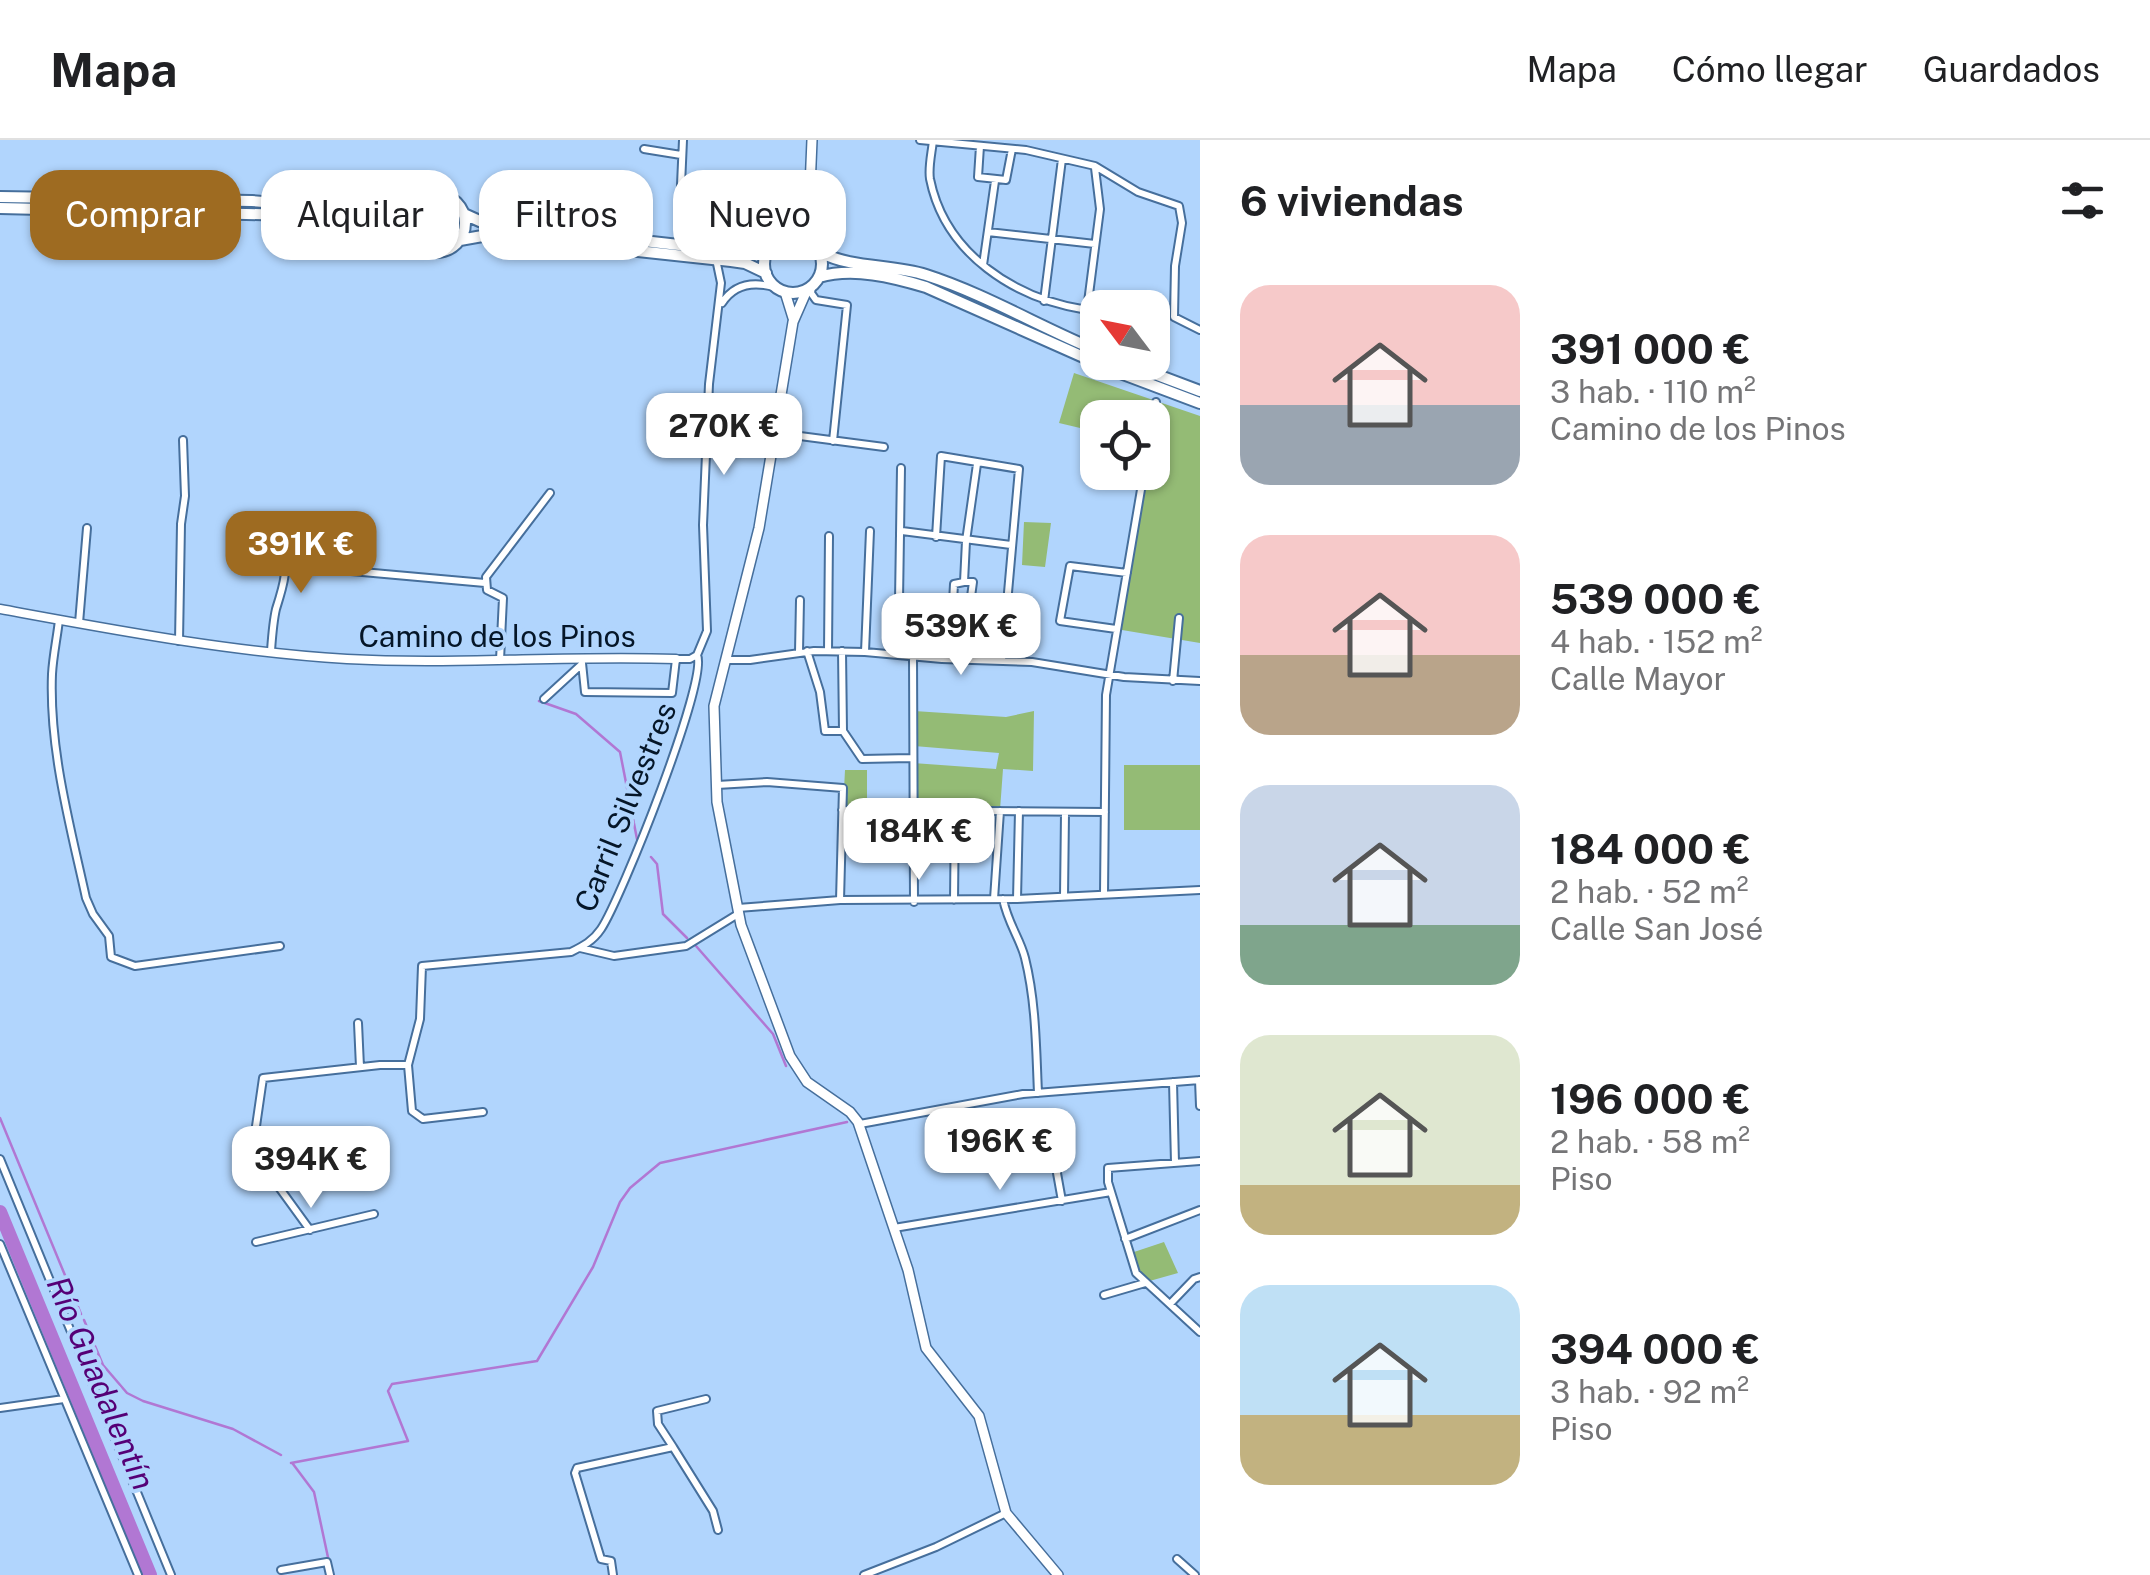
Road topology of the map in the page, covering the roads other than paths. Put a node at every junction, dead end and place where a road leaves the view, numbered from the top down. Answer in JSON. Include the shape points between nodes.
{"nodes":[{"id":1,"x":683,"y":140,"type":"edge"},
{"id":2,"x":812,"y":140,"type":"edge"},
{"id":3,"x":920,"y":140,"type":"edge"},
{"id":4,"x":933,"y":141,"type":"edge"},
{"id":5,"x":980,"y":146,"type":"junction"},
{"id":6,"x":644,"y":148,"type":"dead end"},
{"id":7,"x":1012,"y":149,"type":"junction"},
{"id":8,"x":681,"y":154,"type":"junction"},
{"id":9,"x":1062,"y":158,"type":"junction"},
{"id":10,"x":1095,"y":166,"type":"junction"},
{"id":11,"x":682,"y":170,"type":"edge"},
{"id":12,"x":810,"y":170,"type":"edge"},
{"id":13,"x":995,"y":181,"type":"junction"},
{"id":14,"x":0,"y":197,"type":"edge"},
{"id":15,"x":261,"y":203,"type":"edge"},
{"id":16,"x":459,"y":207,"type":"edge"},
{"id":17,"x":0,"y":208,"type":"edge"},
{"id":18,"x":261,"y":214,"type":"edge"},
{"id":19,"x":464,"y":214,"type":"junction"},
{"id":20,"x":988,"y":232,"type":"junction"},
{"id":21,"x":460,"y":240,"type":"joint"},
{"id":22,"x":1052,"y":240,"type":"junction"},
{"id":23,"x":1095,"y":244,"type":"junction"},
{"id":24,"x":673,"y":248,"type":"edge"},
{"id":25,"x":673,"y":250,"type":"edge"},
{"id":26,"x":716,"y":260,"type":"edge"},
{"id":27,"x":735,"y":260,"type":"edge"},
{"id":28,"x":765,"y":260,"type":"edge"},
{"id":29,"x":821,"y":260,"type":"edge"},
{"id":30,"x":840,"y":260,"type":"edge"},
{"id":31,"x":983,"y":265,"type":"junction"},
{"id":32,"x":766,"y":274,"type":"junction"},
{"id":33,"x":813,"y":284,"type":"junction"},
{"id":34,"x":781,"y":290,"type":"junction"},
{"id":35,"x":1044,"y":301,"type":"junction"},
{"id":36,"x":718,"y":314,"type":"junction"},
{"id":37,"x":793,"y":322,"type":"junction"},
{"id":38,"x":1200,"y":330,"type":"edge"},
{"id":39,"x":1080,"y":344,"type":"edge"},
{"id":40,"x":1170,"y":380,"type":"edge"},
{"id":41,"x":1200,"y":391,"type":"edge"},
{"id":42,"x":1200,"y":403,"type":"edge"},
{"id":43,"x":777,"y":433,"type":"junction"},
{"id":44,"x":183,"y":440,"type":"dead end"},
{"id":45,"x":833,"y":441,"type":"junction"},
{"id":46,"x":884,"y":447,"type":"dead end"},
{"id":47,"x":977,"y":464,"type":"junction"},
{"id":48,"x":901,"y":468,"type":"dead end"},
{"id":49,"x":1141,"y":490,"type":"edge"},
{"id":50,"x":550,"y":494,"type":"dead end"},
{"id":51,"x":88,"y":528,"type":"dead end"},
{"id":52,"x":870,"y":531,"type":"dead end"},
{"id":53,"x":902,"y":531,"type":"junction"},
{"id":54,"x":828,"y":536,"type":"dead end"},
{"id":55,"x":936,"y":536,"type":"junction"},
{"id":56,"x":966,"y":541,"type":"junction"},
{"id":57,"x":281,"y":543,"type":"dead end"},
{"id":58,"x":1011,"y":545,"type":"junction"},
{"id":59,"x":340,"y":570,"type":"dead end"},
{"id":60,"x":1126,"y":573,"type":"junction"},
{"id":61,"x":964,"y":582,"type":"dead end"},
{"id":62,"x":485,"y":584,"type":"junction"},
{"id":63,"x":800,"y":600,"type":"dead end"},
{"id":64,"x":0,"y":609,"type":"edge"},
{"id":65,"x":1180,"y":618,"type":"dead end"},
{"id":66,"x":59,"y":620,"type":"junction"},
{"id":67,"x":79,"y":624,"type":"junction"},
{"id":68,"x":1116,"y":629,"type":"junction"},
{"id":69,"x":179,"y":642,"type":"junction"},
{"id":70,"x":828,"y":650,"type":"junction"},
{"id":71,"x":270,"y":651,"type":"junction"},
{"id":72,"x":842,"y":651,"type":"junction"},
{"id":73,"x":803,"y":652,"type":"junction"},
{"id":74,"x":865,"y":652,"type":"junction"},
{"id":75,"x":893,"y":654,"type":"junction"},
{"id":76,"x":697,"y":655,"type":"junction"},
{"id":77,"x":913,"y":656,"type":"junction"},
{"id":78,"x":676,"y":659,"type":"junction"},
{"id":79,"x":500,"y":660,"type":"junction"},
{"id":80,"x":582,"y":660,"type":"junction"},
{"id":81,"x":726,"y":660,"type":"junction"},
{"id":82,"x":1002,"y":660,"type":"junction"},
{"id":83,"x":1109,"y":675,"type":"junction"},
{"id":84,"x":1174,"y":680,"type":"junction"},
{"id":85,"x":1200,"y":682,"type":"edge"},
{"id":86,"x":544,"y":700,"type":"dead end"},
{"id":87,"x":843,"y":731,"type":"junction"},
{"id":88,"x":911,"y":758,"type":"junction"},
{"id":89,"x":716,"y":785,"type":"junction"},
{"id":90,"x":912,"y":809,"type":"junction"},
{"id":91,"x":842,"y":810,"type":"junction"},
{"id":92,"x":955,"y":810,"type":"junction"},
{"id":93,"x":1000,"y":811,"type":"junction"},
{"id":94,"x":1018,"y":812,"type":"junction"},
{"id":95,"x":1105,"y":812,"type":"junction"},
{"id":96,"x":1065,"y":813,"type":"junction"},
{"id":97,"x":1200,"y":890,"type":"edge"},
{"id":98,"x":1104,"y":894,"type":"junction"},
{"id":99,"x":1064,"y":896,"type":"junction"},
{"id":100,"x":994,"y":899,"type":"junction"},
{"id":101,"x":1004,"y":899,"type":"junction"},
{"id":102,"x":1017,"y":899,"type":"junction"},
{"id":103,"x":840,"y":900,"type":"junction"},
{"id":104,"x":954,"y":900,"type":"junction"},
{"id":105,"x":914,"y":902,"type":"junction"},
{"id":106,"x":738,"y":911,"type":"junction"},
{"id":107,"x":280,"y":946,"type":"dead end"},
{"id":108,"x":579,"y":948,"type":"junction"},
{"id":109,"x":358,"y":1023,"type":"dead end"},
{"id":110,"x":408,"y":1064,"type":"junction"},
{"id":111,"x":360,"y":1067,"type":"junction"},
{"id":112,"x":1199,"y":1080,"type":"edge"},
{"id":113,"x":1173,"y":1082,"type":"junction"},
{"id":114,"x":1038,"y":1093,"type":"junction"},
{"id":115,"x":1200,"y":1106,"type":"edge"},
{"id":116,"x":483,"y":1112,"type":"dead end"},
{"id":117,"x":860,"y":1124,"type":"junction"},
{"id":118,"x":1050,"y":1134,"type":"dead end"},
{"id":119,"x":0,"y":1160,"type":"edge"},
{"id":120,"x":1200,"y":1161,"type":"edge"},
{"id":121,"x":1176,"y":1163,"type":"junction"},
{"id":122,"x":1111,"y":1192,"type":"junction"},
{"id":123,"x":1062,"y":1201,"type":"junction"},
{"id":124,"x":1200,"y":1210,"type":"edge"},
{"id":125,"x":374,"y":1214,"type":"dead end"},
{"id":126,"x":894,"y":1228,"type":"junction"},
{"id":127,"x":310,"y":1230,"type":"junction"},
{"id":128,"x":1126,"y":1239,"type":"junction"},
{"id":129,"x":256,"y":1242,"type":"dead end"},
{"id":130,"x":0,"y":1244,"type":"edge"},
{"id":131,"x":1200,"y":1277,"type":"edge"},
{"id":132,"x":1146,"y":1282,"type":"junction"},
{"id":133,"x":1104,"y":1295,"type":"dead end"},
{"id":134,"x":1170,"y":1304,"type":"junction"},
{"id":135,"x":1200,"y":1332,"type":"edge"},
{"id":136,"x":64,"y":1399,"type":"junction"},
{"id":137,"x":706,"y":1399,"type":"dead end"},
{"id":138,"x":0,"y":1408,"type":"edge"},
{"id":139,"x":673,"y":1447,"type":"junction"},
{"id":140,"x":1006,"y":1513,"type":"junction"},
{"id":141,"x":718,"y":1530,"type":"dead end"},
{"id":142,"x":1177,"y":1559,"type":"dead end"},
{"id":143,"x":281,"y":1570,"type":"dead end"},
{"id":144,"x":138,"y":1575,"type":"edge"},
{"id":145,"x":171,"y":1575,"type":"edge"},
{"id":146,"x":330,"y":1575,"type":"edge"},
{"id":147,"x":614,"y":1575,"type":"edge"},
{"id":148,"x":864,"y":1575,"type":"edge"},
{"id":149,"x":1058,"y":1575,"type":"edge"},
{"id":150,"x":1195,"y":1575,"type":"edge"}],
"edges":[{"from":1,"to":8,"type":"street"},
{"from":2,"to":12,"type":"main road"},
{"from":3,"to":4,"type":"street"},
{"from":4,"to":5,"type":"street"},
{"from":4,"to":31,"type":"street","via":[[929,175],[944,220]]},
{"from":5,"to":7,"type":"street"},
{"from":5,"to":13,"type":"street","via":[[978,177]]},
{"from":6,"to":8,"type":"street"},
{"from":7,"to":9,"type":"street"},
{"from":7,"to":13,"type":"street","via":[[1010,174]]},
{"from":8,"to":11,"type":"street"},
{"from":9,"to":10,"type":"street"},
{"from":9,"to":22,"type":"street"},
{"from":10,"to":23,"type":"street"},
{"from":10,"to":38,"type":"street","via":[[1178,206],[1174,317]]},
{"from":13,"to":20,"type":"street"},
{"from":14,"to":15,"type":"main road"},
{"from":16,"to":19,"type":"main road"},
{"from":17,"to":18,"type":"main road"},
{"from":19,"to":21,"type":"main road"},
{"from":19,"to":24,"type":"main road"},
{"from":20,"to":22,"type":"street"},
{"from":20,"to":31,"type":"street"},
{"from":21,"to":25,"type":"main road","via":[[488,234]]},
{"from":22,"to":23,"type":"street"},
{"from":22,"to":35,"type":"street"},
{"from":23,"to":35,"type":"street","via":[[1087,310]]},
{"from":26,"to":36,"type":"street","name":"Carril Silvestres","via":[[722,283]]},
{"from":27,"to":32,"type":"main road"},
{"from":28,"to":32,"type":"main road"},
{"from":29,"to":33,"type":"main road"},
{"from":30,"to":39,"type":"main road","via":[[946,282]]},
{"from":31,"to":35,"type":"street"},
{"from":32,"to":34,"type":"main road"},
{"from":33,"to":34,"type":"main road"},
{"from":33,"to":37,"type":"main road"},
{"from":33,"to":42,"type":"main road","via":[[844,273],[926,287]]},
{"from":33,"to":45,"type":"street","via":[[816,300],[847,305]]},
{"from":34,"to":36,"type":"street","via":[[738,287]]},
{"from":34,"to":37,"type":"main road"},
{"from":36,"to":76,"type":"street","name":"Carril Silvestres","via":[[703,524],[706,631]]},
{"from":37,"to":43,"type":"main road"},
{"from":40,"to":41,"type":"main road"},
{"from":43,"to":45,"type":"street"},
{"from":43,"to":81,"type":"main road"},
{"from":44,"to":69,"type":"street"},
{"from":45,"to":46,"type":"street"},
{"from":47,"to":55,"type":"street","via":[[941,456]]},
{"from":47,"to":56,"type":"street"},
{"from":47,"to":58,"type":"street","via":[[1019,469]]},
{"from":48,"to":53,"type":"street"},
{"from":49,"to":60,"type":"street"},
{"from":50,"to":62,"type":"street"},
{"from":51,"to":67,"type":"street"},
{"from":52,"to":74,"type":"street"},
{"from":53,"to":55,"type":"street"},
{"from":53,"to":75,"type":"street"},
{"from":54,"to":70,"type":"street"},
{"from":55,"to":56,"type":"street"},
{"from":56,"to":58,"type":"street"},
{"from":56,"to":61,"type":"street"},
{"from":57,"to":71,"type":"street","via":[[286,580]]},
{"from":58,"to":82,"type":"street"},
{"from":59,"to":62,"type":"street"},
{"from":60,"to":68,"type":"street"},
{"from":60,"to":68,"type":"street","via":[[1070,566],[1060,621]]},
{"from":62,"to":79,"type":"street","via":[[502,598]]},
{"from":63,"to":73,"type":"street"},
{"from":64,"to":66,"type":"street","name":"Camino de los Pinos"},
{"from":65,"to":84,"type":"street"},
{"from":66,"to":67,"type":"street","name":"Camino de los Pinos"},
{"from":66,"to":107,"type":"street","via":[[52,675],[64,792],[86,898],[109,936],[111,957],[135,966]]},
{"from":67,"to":69,"type":"street","name":"Camino de los Pinos"},
{"from":68,"to":83,"type":"street"},
{"from":69,"to":71,"type":"street","name":"Camino de los Pinos"},
{"from":70,"to":72,"type":"street"},
{"from":70,"to":73,"type":"street"},
{"from":71,"to":79,"type":"street","name":"Camino de los Pinos","via":[[360,660]]},
{"from":72,"to":74,"type":"street"},
{"from":72,"to":87,"type":"street"},
{"from":73,"to":81,"type":"street"},
{"from":73,"to":87,"type":"street","via":[[820,692],[824,731]]},
{"from":74,"to":75,"type":"street"},
{"from":75,"to":77,"type":"street"},
{"from":76,"to":78,"type":"street","name":"Camino de los Pinos"},
{"from":76,"to":108,"type":"street","name":"Carril Silvestres","via":[[692,699],[642,838],[611,912]]},
{"from":77,"to":82,"type":"street"},
{"from":77,"to":88,"type":"street"},
{"from":78,"to":80,"type":"street","name":"Camino de los Pinos"},
{"from":78,"to":80,"type":"street","via":[[672,693],[585,692]]},
{"from":79,"to":80,"type":"street","name":"Camino de los Pinos"},
{"from":80,"to":86,"type":"street"},
{"from":81,"to":89,"type":"main road","via":[[713,714]]},
{"from":82,"to":83,"type":"street"},
{"from":83,"to":84,"type":"street"},
{"from":83,"to":95,"type":"street"},
{"from":84,"to":85,"type":"street"},
{"from":87,"to":88,"type":"street","via":[[862,759]]},
{"from":88,"to":90,"type":"street"},
{"from":89,"to":91,"type":"street","via":[[843,788]]},
{"from":89,"to":106,"type":"main road"},
{"from":90,"to":91,"type":"street"},
{"from":90,"to":92,"type":"street"},
{"from":90,"to":105,"type":"street"},
{"from":91,"to":103,"type":"street"},
{"from":92,"to":93,"type":"street"},
{"from":92,"to":104,"type":"street"},
{"from":93,"to":94,"type":"street"},
{"from":93,"to":100,"type":"street"},
{"from":94,"to":96,"type":"street"},
{"from":94,"to":102,"type":"street"},
{"from":95,"to":96,"type":"street"},
{"from":95,"to":98,"type":"street"},
{"from":96,"to":99,"type":"street"},
{"from":97,"to":98,"type":"street"},
{"from":98,"to":99,"type":"street"},
{"from":99,"to":102,"type":"street"},
{"from":100,"to":101,"type":"street"},
{"from":100,"to":104,"type":"street"},
{"from":101,"to":102,"type":"street"},
{"from":101,"to":114,"type":"street","via":[[1024,954]]},
{"from":103,"to":105,"type":"street"},
{"from":103,"to":106,"type":"street"},
{"from":104,"to":105,"type":"street"},
{"from":106,"to":108,"type":"street","via":[[686,946],[614,956]]},
{"from":106,"to":117,"type":"main road","via":[[792,1062]]},
{"from":108,"to":110,"type":"street","name":"Carril Silvestres","via":[[422,966],[420,1019]]},
{"from":109,"to":111,"type":"street"},
{"from":110,"to":111,"type":"street"},
{"from":110,"to":116,"type":"street","via":[[412,1111],[424,1119]]},
{"from":111,"to":127,"type":"street","via":[[264,1078],[257,1157]]},
{"from":112,"to":113,"type":"street"},
{"from":112,"to":115,"type":"street"},
{"from":113,"to":114,"type":"street"},
{"from":113,"to":121,"type":"street"},
{"from":114,"to":117,"type":"street"},
{"from":117,"to":126,"type":"main road"},
{"from":118,"to":123,"type":"street"},
{"from":119,"to":145,"type":"street"},
{"from":120,"to":121,"type":"street"},
{"from":121,"to":122,"type":"street","via":[[1108,1168]]},
{"from":122,"to":123,"type":"street"},
{"from":122,"to":128,"type":"street"},
{"from":123,"to":126,"type":"street"},
{"from":124,"to":128,"type":"street"},
{"from":125,"to":127,"type":"street"},
{"from":126,"to":140,"type":"main road","via":[[924,1343],[981,1422]]},
{"from":127,"to":129,"type":"street"},
{"from":128,"to":132,"type":"street","via":[[1136,1274]]},
{"from":130,"to":136,"type":"street"},
{"from":131,"to":134,"type":"street"},
{"from":132,"to":133,"type":"street"},
{"from":132,"to":134,"type":"street"},
{"from":134,"to":135,"type":"street"},
{"from":136,"to":138,"type":"street"},
{"from":136,"to":144,"type":"street"},
{"from":137,"to":139,"type":"street","via":[[656,1411]]},
{"from":139,"to":141,"type":"street","via":[[714,1511]]},
{"from":139,"to":147,"type":"street","via":[[577,1468],[601,1559],[611,1562]]},
{"from":140,"to":148,"type":"street"},
{"from":140,"to":149,"type":"main road"},
{"from":142,"to":150,"type":"street"},
{"from":143,"to":146,"type":"street","via":[[327,1562]]}]}
